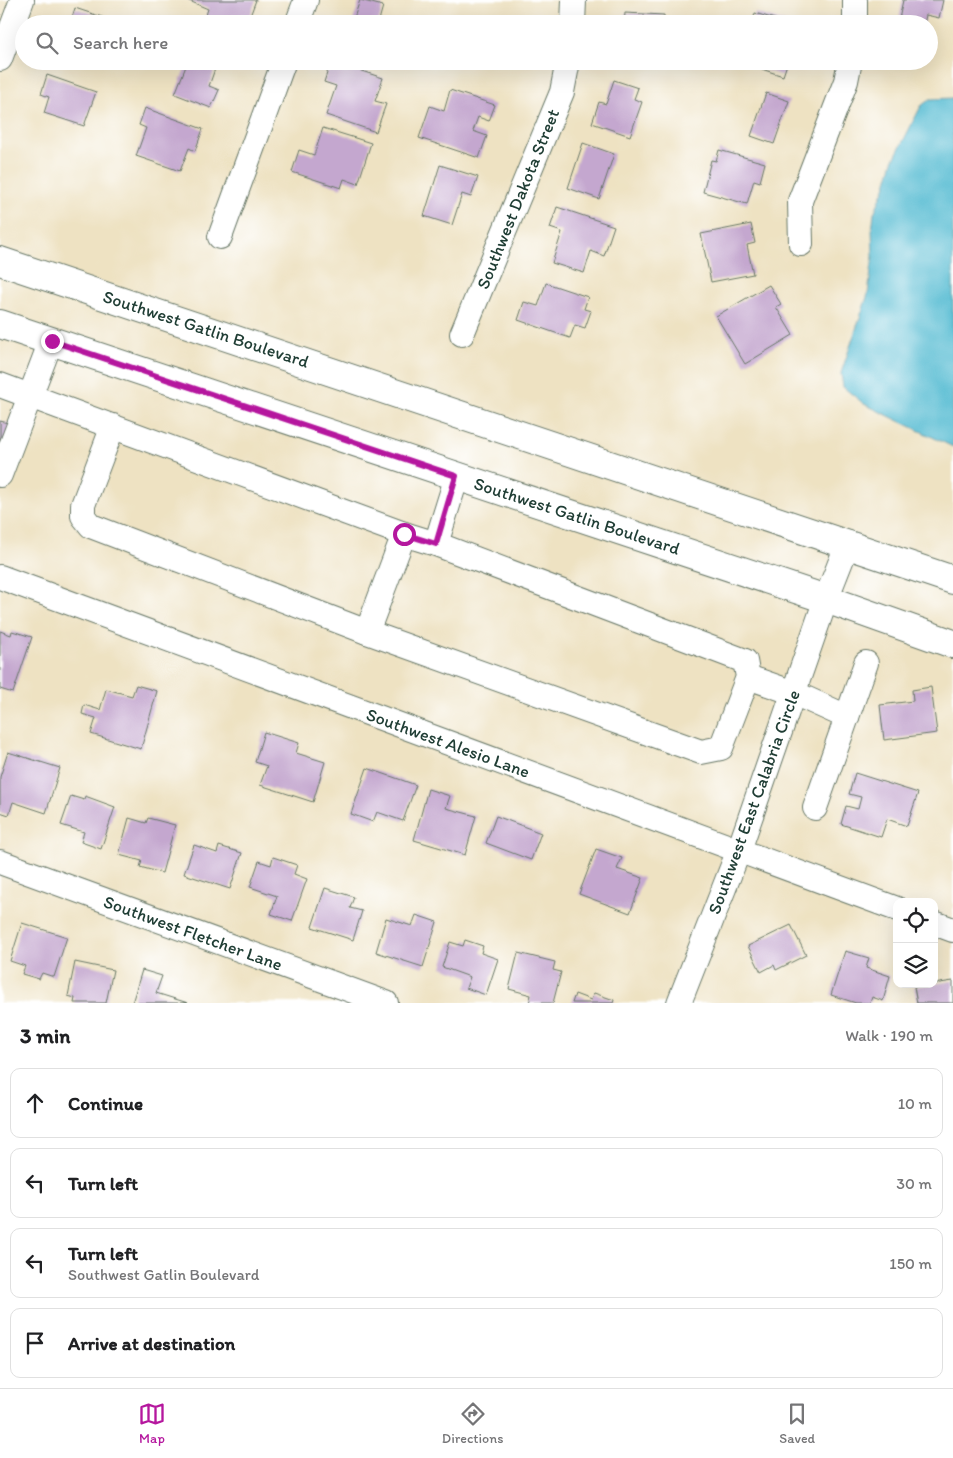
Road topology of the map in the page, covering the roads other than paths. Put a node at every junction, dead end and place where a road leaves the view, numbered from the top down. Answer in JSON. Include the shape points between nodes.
{"nodes":[{"id":1,"x":22,"y":0,"type":"edge"},
{"id":2,"x":306,"y":0,"type":"edge"},
{"id":3,"x":574,"y":0,"type":"edge"},
{"id":4,"x":856,"y":0,"type":"edge"},
{"id":5,"x":16,"y":15,"type":"edge"},
{"id":6,"x":300,"y":15,"type":"edge"},
{"id":7,"x":573,"y":15,"type":"edge"},
{"id":8,"x":855,"y":15,"type":"edge"},
{"id":9,"x":15,"y":19,"type":"edge"},
{"id":10,"x":0,"y":59,"type":"edge"},
{"id":11,"x":281,"y":70,"type":"edge"},
{"id":12,"x":566,"y":70,"type":"edge"},
{"id":13,"x":848,"y":70,"type":"edge"},
{"id":14,"x":220,"y":237,"type":"dead end"},
{"id":15,"x":802,"y":244,"type":"dead end"},
{"id":16,"x":0,"y":261,"type":"edge"},
{"id":17,"x":0,"y":324,"type":"edge"},
{"id":18,"x":462,"y":334,"type":"dead end"},
{"id":19,"x":52,"y":341,"type":"junction"},
{"id":20,"x":0,"y":385,"type":"edge"},
{"id":21,"x":29,"y":396,"type":"junction"},
{"id":22,"x":113,"y":426,"type":"junction"},
{"id":23,"x":0,"y":475,"type":"edge"},
{"id":24,"x":456,"y":476,"type":"junction"},
{"id":25,"x":404,"y":534,"type":"junction"},
{"id":26,"x":848,"y":543,"type":"junction"},
{"id":27,"x":436,"y":544,"type":"junction"},
{"id":28,"x":0,"y":577,"type":"edge"},
{"id":29,"x":953,"y":580,"type":"edge"},
{"id":30,"x":826,"y":599,"type":"junction"},
{"id":31,"x":367,"y":632,"type":"junction"},
{"id":32,"x":953,"y":644,"type":"edge"},
{"id":33,"x":866,"y":663,"type":"dead end"},
{"id":34,"x":748,"y":677,"type":"junction"},
{"id":35,"x":794,"y":693,"type":"junction"},
{"id":36,"x":847,"y":717,"type":"junction"},
{"id":37,"x":815,"y":808,"type":"dead end"},
{"id":38,"x":739,"y":850,"type":"junction"},
{"id":39,"x":0,"y":862,"type":"edge"},
{"id":40,"x":893,"y":908,"type":"edge"},
{"id":41,"x":938,"y":924,"type":"edge"},
{"id":42,"x":953,"y":930,"type":"edge"},
{"id":43,"x":386,"y":1003,"type":"edge"},
{"id":44,"x":680,"y":1003,"type":"edge"}],
"edges":[{"from":1,"to":5,"type":"street"},
{"from":2,"to":6,"type":"street"},
{"from":3,"to":7,"type":"street"},
{"from":4,"to":8,"type":"street"},
{"from":9,"to":10,"type":"street"},
{"from":11,"to":14,"type":"street"},
{"from":12,"to":18,"type":"street","name":"Southwest Dakota Street","via":[[562,92]]},
{"from":13,"to":15,"type":"street","via":[[800,201]]},
{"from":16,"to":26,"type":"main road","name":"Southwest Gatlin Boulevard"},
{"from":17,"to":19,"type":"main road","name":"Southwest Gatlin Boulevard"},
{"from":19,"to":21,"type":"street"},
{"from":19,"to":24,"type":"main road","name":"Southwest Gatlin Boulevard"},
{"from":20,"to":21,"type":"street"},
{"from":21,"to":22,"type":"street"},
{"from":21,"to":23,"type":"street"},
{"from":22,"to":25,"type":"street"},
{"from":22,"to":31,"type":"street","via":[[83,505],[83,516],[91,526]]},
{"from":24,"to":27,"type":"street"},
{"from":24,"to":30,"type":"main road","name":"Southwest Gatlin Boulevard"},
{"from":25,"to":27,"type":"street"},
{"from":25,"to":31,"type":"street"},
{"from":26,"to":29,"type":"main road","name":"Southwest Gatlin Boulevard"},
{"from":26,"to":30,"type":"street","name":"Southwest East Calabria Circle"},
{"from":27,"to":34,"type":"street","via":[[745,661]]},
{"from":28,"to":38,"type":"street","name":"Southwest Alesio Lane"},
{"from":30,"to":32,"type":"main road","name":"Southwest Gatlin Boulevard"},
{"from":30,"to":35,"type":"street","name":"Southwest East Calabria Circle"},
{"from":31,"to":34,"type":"street","via":[[701,752],[720,748]]},
{"from":33,"to":36,"type":"street"},
{"from":34,"to":35,"type":"street"},
{"from":35,"to":36,"type":"street"},
{"from":35,"to":38,"type":"street","name":"Southwest East Calabria Circle"},
{"from":36,"to":37,"type":"street"},
{"from":38,"to":40,"type":"street","name":"Southwest Alesio Lane"},
{"from":38,"to":44,"type":"street","name":"Southwest East Calabria Circle"},
{"from":39,"to":43,"type":"street","name":"Southwest Fletcher Lane"},
{"from":41,"to":42,"type":"street"}]}
